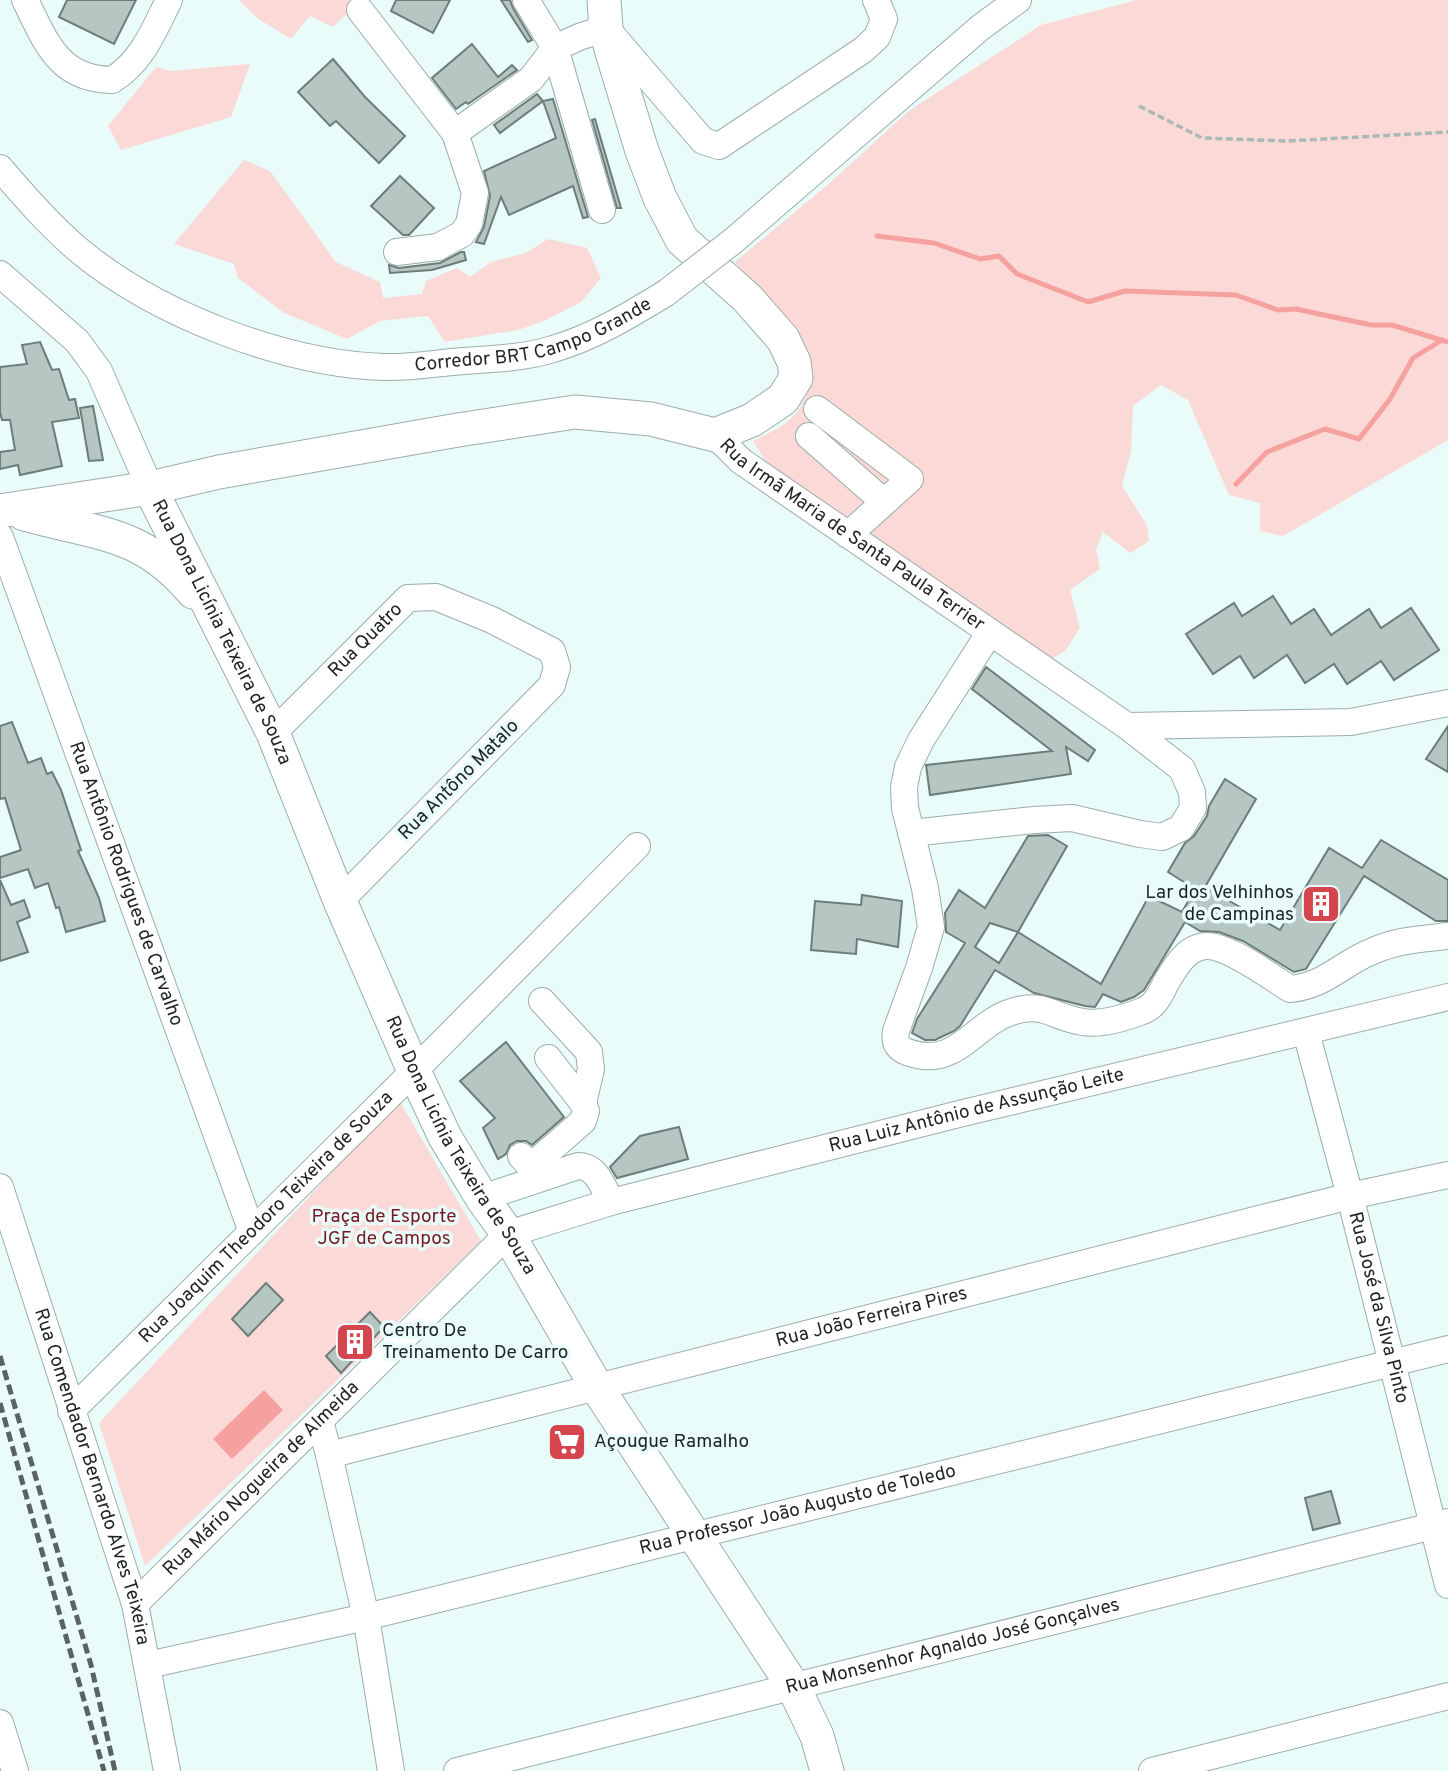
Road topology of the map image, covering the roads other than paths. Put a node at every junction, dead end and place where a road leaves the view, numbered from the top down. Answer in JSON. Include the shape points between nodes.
{"nodes":[{"id":1,"x":25,"y":0,"type":"edge"},
{"id":2,"x":169,"y":0,"type":"edge"},
{"id":3,"x":526,"y":0,"type":"edge"},
{"id":4,"x":1018,"y":0,"type":"edge"},
{"id":5,"x":360,"y":9,"type":"dead end"},
{"id":6,"x":880,"y":10,"type":"edge"},
{"id":7,"x":605,"y":14,"type":"edge"},
{"id":8,"x":555,"y":48,"type":"junction"},
{"id":9,"x":455,"y":133,"type":"junction"},
{"id":10,"x":0,"y":168,"type":"edge"},
{"id":11,"x":602,"y":210,"type":"dead end"},
{"id":12,"x":397,"y":252,"type":"dead end"},
{"id":13,"x":0,"y":274,"type":"edge"},
{"id":14,"x":817,"y":409,"type":"dead end"},
{"id":15,"x":715,"y":435,"type":"junction"},
{"id":16,"x":809,"y":436,"type":"dead end"},
{"id":17,"x":219,"y":472,"type":"junction"},
{"id":18,"x":150,"y":488,"type":"junction"},
{"id":19,"x":884,"y":502,"type":"junction"},
{"id":20,"x":3,"y":519,"type":"edge"},
{"id":21,"x":848,"y":535,"type":"junction"},
{"id":22,"x":217,"y":621,"type":"junction"},
{"id":23,"x":990,"y":632,"type":"junction"},
{"id":24,"x":552,"y":651,"type":"joint"},
{"id":25,"x":1448,"y":703,"type":"edge"},
{"id":26,"x":1127,"y":726,"type":"junction"},
{"id":27,"x":273,"y":733,"type":"junction"},
{"id":28,"x":911,"y":833,"type":"junction"},
{"id":29,"x":637,"y":846,"type":"dead end"},
{"id":30,"x":340,"y":901,"type":"junction"},
{"id":31,"x":1448,"y":936,"type":"edge"},
{"id":32,"x":1448,"y":997,"type":"edge"},
{"id":33,"x":542,"y":1001,"type":"dead end"},
{"id":34,"x":1306,"y":1032,"type":"junction"},
{"id":35,"x":548,"y":1058,"type":"dead end"},
{"id":36,"x":414,"y":1071,"type":"junction"},
{"id":37,"x":583,"y":1103,"type":"junction"},
{"id":38,"x":563,"y":1139,"type":"junction"},
{"id":39,"x":521,"y":1156,"type":"dead end"},
{"id":40,"x":578,"y":1166,"type":"junction"},
{"id":41,"x":1448,"y":1175,"type":"edge"},
{"id":42,"x":0,"y":1187,"type":"edge"},
{"id":43,"x":1350,"y":1196,"type":"junction"},
{"id":44,"x":482,"y":1198,"type":"junction"},
{"id":45,"x":611,"y":1202,"type":"junction"},
{"id":46,"x":252,"y":1232,"type":"junction"},
{"id":47,"x":508,"y":1234,"type":"junction"},
{"id":48,"x":1448,"y":1349,"type":"edge"},
{"id":49,"x":1393,"y":1363,"type":"junction"},
{"id":50,"x":596,"y":1386,"type":"junction"},
{"id":51,"x":72,"y":1411,"type":"junction"},
{"id":52,"x":320,"y":1421,"type":"junction"},
{"id":53,"x":329,"y":1455,"type":"junction"},
{"id":54,"x":1441,"y":1523,"type":"edge"},
{"id":55,"x":694,"y":1534,"type":"junction"},
{"id":56,"x":1448,"y":1585,"type":"edge"},
{"id":57,"x":135,"y":1604,"type":"junction"},
{"id":58,"x":366,"y":1617,"type":"junction"},
{"id":59,"x":148,"y":1665,"type":"junction"},
{"id":60,"x":793,"y":1686,"type":"junction"},
{"id":61,"x":1448,"y":1696,"type":"edge"},
{"id":62,"x":0,"y":1723,"type":"edge"},
{"id":63,"x":817,"y":1736,"type":"junction"},
{"id":64,"x":15,"y":1771,"type":"edge"},
{"id":65,"x":167,"y":1771,"type":"edge"},
{"id":66,"x":391,"y":1771,"type":"edge"},
{"id":67,"x":457,"y":1771,"type":"edge"},
{"id":68,"x":827,"y":1771,"type":"edge"},
{"id":69,"x":843,"y":1771,"type":"edge"},
{"id":70,"x":1152,"y":1771,"type":"edge"}],
"edges":[{"from":1,"to":2,"type":"street","via":[[63,65],[82,76],[111,80],[140,54]]},
{"from":3,"to":8,"type":"street"},
{"from":4,"to":10,"type":"street","name":"Corredor BRT Campo Grande","bridge":true,"via":[[666,293],[628,317],[550,350],[385,367],[283,352],[229,334],[144,295],[82,253],[40,215]]},
{"from":5,"to":9,"type":"street"},
{"from":6,"to":7,"type":"street","via":[[877,37],[863,50],[719,146],[703,141]]},
{"from":7,"to":8,"type":"street","via":[[579,37]]},
{"from":7,"to":15,"type":"main road","via":[[642,150],[682,240],[747,298],[783,339],[794,362],[796,378],[783,399],[752,420]]},
{"from":8,"to":9,"type":"street","via":[[531,79]]},
{"from":8,"to":11,"type":"street"},
{"from":9,"to":12,"type":"street","via":[[475,192],[469,224],[462,234],[438,247]]},
{"from":13,"to":18,"type":"street","via":[[77,341],[99,371]]},
{"from":14,"to":19,"type":"street","via":[[910,479]]},
{"from":15,"to":17,"type":"main road","name":"Rua Irmã Maria de Santa Paula Terrier","via":[[651,419],[575,412]]},
{"from":15,"to":21,"type":"street","name":"Rua Irmã Maria de Santa Paula Terrier","via":[[741,461]]},
{"from":16,"to":19,"type":"street"},
{"from":17,"to":18,"type":"main road","name":"Rua Irmã Maria de Santa Paula Terrier"},
{"from":17,"to":22,"type":"main road","via":[[191,496],[186,512]]},
{"from":18,"to":20,"type":"main road","name":"Rua Irmã Maria de Santa Paula Terrier"},
{"from":18,"to":22,"type":"main road","name":"Rua Dona Licínia Teixeira de Souza"},
{"from":19,"to":21,"type":"street"},
{"from":20,"to":22,"type":"main road","via":[[44,520],[108,533],[139,545],[189,587]]},
{"from":20,"to":46,"type":"street","name":"Rua Antônio Rodrigues de Carvalho"},
{"from":21,"to":23,"type":"street","name":"Rua Irmã Maria de Santa Paula Terrier"},
{"from":22,"to":27,"type":"main road","name":"Rua Dona Licínia Teixeira de Souza"},
{"from":23,"to":26,"type":"street","name":"Rua Irmã Maria de Santa Paula Terrier"},
{"from":23,"to":28,"type":"street","via":[[908,767],[904,787]]},
{"from":24,"to":27,"type":"street","name":"Rua Quatro","via":[[436,597],[408,598]]},
{"from":24,"to":30,"type":"street","name":"Rua Antôno Matalo","via":[[557,667],[552,685]]},
{"from":25,"to":26,"type":"street","via":[[1351,722]]},
{"from":26,"to":28,"type":"street","name":"Rua Irmã Maria de Santa Paula Terrier","via":[[1182,769],[1193,808],[1181,828],[1162,836],[1140,834],[1072,818]]},
{"from":27,"to":30,"type":"main road","name":"Rua Dona Licínia Teixeira de Souza"},
{"from":28,"to":31,"type":"street","via":[[930,927],[895,1039],[899,1047],[915,1054],[937,1057],[949,1052],[1007,1013],[1022,1009],[1042,1008],[1085,1023],[1144,1011],[1156,1003],[1179,961],[1205,946],[1221,948],[1290,989],[1315,985],[1370,952],[1397,942]]},
{"from":29,"to":36,"type":"street","name":"Rua Joaquim Theodoro Teixeira de Souza"},
{"from":30,"to":36,"type":"main road","name":"Rua Dona Licínia Teixeira de Souza"},
{"from":32,"to":34,"type":"street","name":"Rua Luiz Antônio de Assunção Leite"},
{"from":33,"to":37,"type":"street","via":[[589,1052],[591,1069]]},
{"from":34,"to":43,"type":"street","name":"Rua José da Silva Pinto"},
{"from":34,"to":45,"type":"street","name":"Rua Luiz Antônio de Assunção Leite"},
{"from":35,"to":37,"type":"street"},
{"from":36,"to":44,"type":"main road","name":"Rua Dona Licínia Teixeira de Souza","via":[[445,1137]]},
{"from":36,"to":46,"type":"street","name":"Rua Joaquim Theodoro Teixeira de Souza"},
{"from":37,"to":38,"type":"street","via":[[583,1121]]},
{"from":38,"to":39,"type":"street","via":[[535,1163],[527,1163]]},
{"from":38,"to":40,"type":"street"},
{"from":40,"to":44,"type":"street"},
{"from":40,"to":45,"type":"street","via":[[596,1173]]},
{"from":41,"to":43,"type":"street","name":"Rua João Ferreira Pires"},
{"from":42,"to":51,"type":"street","name":"Rua Comendador Bernardo Alves Teixeira"},
{"from":43,"to":49,"type":"street","name":"Rua José da Silva Pinto"},
{"from":43,"to":50,"type":"street","name":"Rua João Ferreira Pires"},
{"from":44,"to":47,"type":"main road","name":"Rua Dona Licínia Teixeira de Souza"},
{"from":45,"to":47,"type":"street","name":"Rua Luiz Antônio de Assunção Leite"},
{"from":46,"to":51,"type":"street","name":"Rua Joaquim Theodoro Teixeira de Souza"},
{"from":47,"to":50,"type":"main road","name":"Rua Dona Licínia Teixeira de Souza"},
{"from":47,"to":52,"type":"street","name":"Rua Mário Nogueira de Almeida"},
{"from":48,"to":49,"type":"street","name":"Rua Professor João Augusto de Toledo"},
{"from":49,"to":54,"type":"street","name":"Rua José da Silva Pinto"},
{"from":49,"to":55,"type":"street","name":"Rua Professor João Augusto de Toledo"},
{"from":50,"to":53,"type":"street","name":"Rua João Ferreira Pires"},
{"from":50,"to":55,"type":"main road","name":"Rua Dona Licínia Teixeira de Souza"},
{"from":51,"to":57,"type":"street","name":"Rua Comendador Bernardo Alves Teixeira"},
{"from":52,"to":53,"type":"street"},
{"from":52,"to":57,"type":"street","name":"Rua Mário Nogueira de Almeida"},
{"from":53,"to":58,"type":"street"},
{"from":54,"to":56,"type":"street","name":"Rua José da Silva Pinto"},
{"from":54,"to":60,"type":"street","name":"Rua Monsenhor Agnaldo José Gonçalves"},
{"from":55,"to":58,"type":"street","name":"Rua Professor João Augusto de Toledo"},
{"from":55,"to":60,"type":"main road","name":"Rua Dona Licínia Teixeira de Souza"},
{"from":57,"to":59,"type":"street","name":"Rua Comendador Bernardo Alves Teixeira"},
{"from":58,"to":59,"type":"street","name":"Rua Professor João Augusto de Toledo"},
{"from":58,"to":66,"type":"street"},
{"from":59,"to":65,"type":"street","name":"Rua Comendador Bernardo Alves Teixeira"},
{"from":60,"to":63,"type":"main road","name":"Rua Dona Licínia Teixeira de Souza"},
{"from":60,"to":67,"type":"street","name":"Rua Monsenhor Agnaldo José Gonçalves"},
{"from":61,"to":70,"type":"street"},
{"from":62,"to":64,"type":"street"},
{"from":63,"to":68,"type":"main road","name":"Rua Dona Licínia Teixeira de Souza"},
{"from":63,"to":69,"type":"main road"}]}
